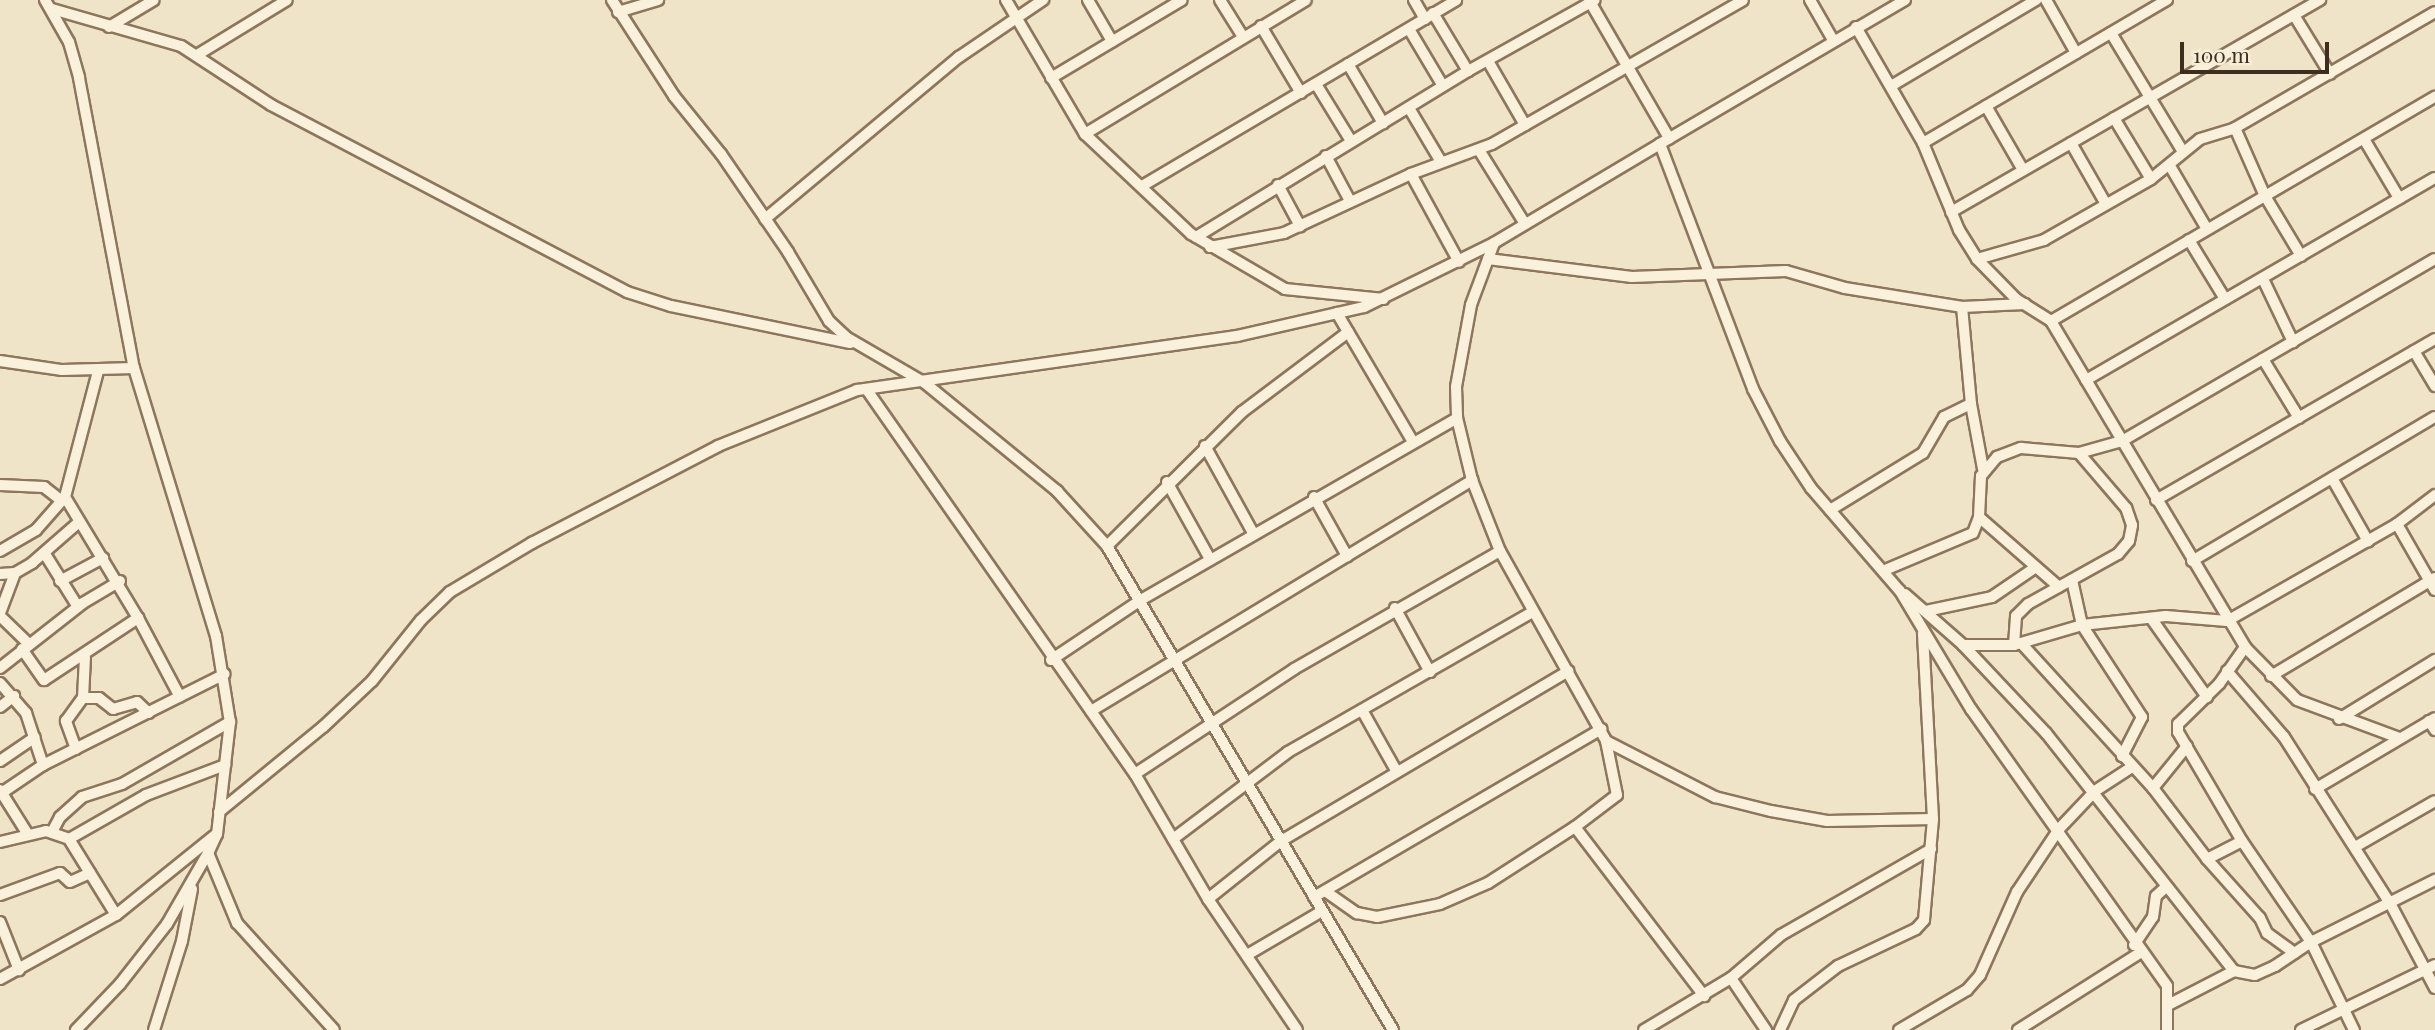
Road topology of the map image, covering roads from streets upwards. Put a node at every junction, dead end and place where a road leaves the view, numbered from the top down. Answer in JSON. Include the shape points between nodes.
{"nodes":[{"id":1,"x":154,"y":0,"type":"edge"},
{"id":2,"x":287,"y":0,"type":"edge"},
{"id":3,"x":612,"y":0,"type":"edge"},
{"id":4,"x":658,"y":0,"type":"edge"},
{"id":5,"x":1006,"y":0,"type":"edge"},
{"id":6,"x":1043,"y":0,"type":"edge"},
{"id":7,"x":1088,"y":0,"type":"edge"},
{"id":8,"x":1182,"y":0,"type":"edge"},
{"id":9,"x":1220,"y":0,"type":"edge"},
{"id":10,"x":1306,"y":0,"type":"edge"},
{"id":11,"x":1414,"y":0,"type":"edge"},
{"id":12,"x":1456,"y":0,"type":"edge"},
{"id":13,"x":1810,"y":0,"type":"edge"},
{"id":14,"x":1905,"y":0,"type":"edge"},
{"id":15,"x":2036,"y":0,"type":"edge"},
{"id":16,"x":2046,"y":0,"type":"edge"},
{"id":17,"x":2167,"y":0,"type":"edge"},
{"id":18,"x":2320,"y":0,"type":"edge"},
{"id":19,"x":1592,"y":1,"type":"edge"},
{"id":20,"x":1737,"y":1,"type":"edge"},
{"id":21,"x":49,"y":4,"type":"edge"},
{"id":22,"x":618,"y":12,"type":"junction"},
{"id":23,"x":2435,"y":12,"type":"edge"},
{"id":24,"x":2294,"y":15,"type":"junction"},
{"id":25,"x":1015,"y":16,"type":"junction"},
{"id":26,"x":1429,"y":16,"type":"junction"},
{"id":27,"x":1261,"y":26,"type":"junction"},
{"id":28,"x":109,"y":27,"type":"junction"},
{"id":29,"x":1856,"y":27,"type":"junction"},
{"id":30,"x":1409,"y":29,"type":"junction"},
{"id":31,"x":2111,"y":33,"type":"junction"},
{"id":32,"x":1243,"y":37,"type":"junction"},
{"id":33,"x":1833,"y":40,"type":"junction"},
{"id":34,"x":1112,"y":41,"type":"junction"},
{"id":35,"x":2076,"y":53,"type":"junction"},
{"id":36,"x":197,"y":55,"type":"junction"},
{"id":37,"x":1488,"y":61,"type":"junction"},
{"id":38,"x":1348,"y":64,"type":"junction"},
{"id":39,"x":1629,"y":69,"type":"junction"},
{"id":40,"x":1468,"y":71,"type":"junction"},
{"id":41,"x":2330,"y":74,"type":"junction"},
{"id":42,"x":1051,"y":78,"type":"junction"},
{"id":43,"x":1316,"y":84,"type":"junction"},
{"id":44,"x":1443,"y":86,"type":"junction"},
{"id":45,"x":1891,"y":86,"type":"junction"},
{"id":46,"x":1301,"y":93,"type":"junction"},
{"id":47,"x":2435,"y":97,"type":"edge"},
{"id":48,"x":2148,"y":99,"type":"junction"},
{"id":49,"x":1986,"y":106,"type":"junction"},
{"id":50,"x":1409,"y":108,"type":"junction"},
{"id":51,"x":2115,"y":118,"type":"junction"},
{"id":52,"x":1382,"y":123,"type":"junction"},
{"id":53,"x":1525,"y":125,"type":"junction"},
{"id":54,"x":2235,"y":128,"type":"junction"},
{"id":55,"x":1085,"y":134,"type":"junction"},
{"id":56,"x":2364,"y":139,"type":"junction"},
{"id":57,"x":1351,"y":141,"type":"junction"},
{"id":58,"x":1665,"y":141,"type":"junction"},
{"id":59,"x":1923,"y":143,"type":"junction"},
{"id":60,"x":2071,"y":143,"type":"junction"},
{"id":61,"x":1479,"y":150,"type":"junction"},
{"id":62,"x":2183,"y":152,"type":"junction"},
{"id":63,"x":1326,"y":156,"type":"junction"},
{"id":64,"x":1441,"y":162,"type":"junction"},
{"id":65,"x":2170,"y":166,"type":"junction"},
{"id":66,"x":2023,"y":170,"type":"junction"},
{"id":67,"x":1411,"y":174,"type":"junction"},
{"id":68,"x":2435,"y":178,"type":"edge"},
{"id":69,"x":2151,"y":179,"type":"junction"},
{"id":70,"x":1278,"y":185,"type":"junction"},
{"id":71,"x":1142,"y":186,"type":"junction"},
{"id":72,"x":2265,"y":196,"type":"junction"},
{"id":73,"x":2399,"y":198,"type":"junction"},
{"id":74,"x":1350,"y":201,"type":"junction"},
{"id":75,"x":2106,"y":204,"type":"junction"},
{"id":76,"x":1951,"y":212,"type":"junction"},
{"id":77,"x":765,"y":219,"type":"junction"},
{"id":78,"x":1525,"y":224,"type":"junction"},
{"id":79,"x":1300,"y":226,"type":"junction"},
{"id":80,"x":2207,"y":229,"type":"junction"},
{"id":81,"x":1196,"y":237,"type":"junction"},
{"id":82,"x":2189,"y":240,"type":"junction"},
{"id":83,"x":1494,"y":243,"type":"junction"},
{"id":84,"x":1210,"y":247,"type":"junction"},
{"id":85,"x":2301,"y":256,"type":"junction"},
{"id":86,"x":1488,"y":259,"type":"junction"},
{"id":87,"x":1977,"y":259,"type":"junction"},
{"id":88,"x":2435,"y":259,"type":"edge"},
{"id":89,"x":1459,"y":262,"type":"junction"},
{"id":90,"x":1708,"y":275,"type":"junction"},
{"id":91,"x":2263,"y":279,"type":"junction"},
{"id":92,"x":1387,"y":299,"type":"junction"},
{"id":93,"x":2225,"y":299,"type":"junction"},
{"id":94,"x":2025,"y":304,"type":"junction"},
{"id":95,"x":1962,"y":307,"type":"junction"},
{"id":96,"x":1337,"y":313,"type":"junction"},
{"id":97,"x":2051,"y":321,"type":"junction"},
{"id":98,"x":1348,"y":332,"type":"junction"},
{"id":99,"x":2435,"y":339,"type":"edge"},
{"id":100,"x":2293,"y":342,"type":"junction"},
{"id":101,"x":861,"y":345,"type":"junction"},
{"id":102,"x":2414,"y":351,"type":"junction"},
{"id":103,"x":2263,"y":359,"type":"junction"},
{"id":104,"x":0,"y":361,"type":"edge"},
{"id":105,"x":134,"y":368,"type":"junction"},
{"id":106,"x":98,"y":370,"type":"junction"},
{"id":107,"x":2086,"y":380,"type":"junction"},
{"id":108,"x":926,"y":383,"type":"junction"},
{"id":109,"x":2435,"y":386,"type":"edge"},
{"id":110,"x":867,"y":390,"type":"junction"},
{"id":111,"x":1971,"y":404,"type":"junction"},
{"id":112,"x":2435,"y":417,"type":"edge"},
{"id":113,"x":1457,"y":418,"type":"junction"},
{"id":114,"x":2298,"y":418,"type":"junction"},
{"id":115,"x":2122,"y":441,"type":"junction"},
{"id":116,"x":1413,"y":442,"type":"junction"},
{"id":117,"x":1205,"y":446,"type":"junction"},
{"id":118,"x":2079,"y":453,"type":"junction"},
{"id":119,"x":1983,"y":469,"type":"junction"},
{"id":120,"x":2332,"y":478,"type":"junction"},
{"id":121,"x":1472,"y":480,"type":"junction"},
{"id":122,"x":1167,"y":482,"type":"junction"},
{"id":123,"x":1,"y":488,"type":"edge"},
{"id":124,"x":2435,"y":495,"type":"edge"},
{"id":125,"x":1314,"y":497,"type":"junction"},
{"id":126,"x":63,"y":499,"type":"junction"},
{"id":127,"x":2156,"y":500,"type":"junction"},
{"id":128,"x":2430,"y":506,"type":"edge"},
{"id":129,"x":1830,"y":510,"type":"junction"},
{"id":130,"x":1979,"y":517,"type":"junction"},
{"id":131,"x":79,"y":522,"type":"junction"},
{"id":132,"x":2397,"y":524,"type":"junction"},
{"id":133,"x":1253,"y":533,"type":"junction"},
{"id":134,"x":2368,"y":541,"type":"junction"},
{"id":135,"x":1107,"y":547,"type":"junction"},
{"id":136,"x":0,"y":551,"type":"edge"},
{"id":137,"x":1500,"y":551,"type":"junction"},
{"id":138,"x":45,"y":554,"type":"junction"},
{"id":139,"x":1347,"y":556,"type":"junction"},
{"id":140,"x":103,"y":558,"type":"junction"},
{"id":141,"x":1210,"y":559,"type":"junction"},
{"id":142,"x":2192,"y":561,"type":"junction"},
{"id":143,"x":2036,"y":567,"type":"junction"},
{"id":144,"x":1885,"y":570,"type":"junction"},
{"id":145,"x":15,"y":573,"type":"junction"},
{"id":146,"x":0,"y":574,"type":"edge"},
{"id":147,"x":2072,"y":580,"type":"junction"},
{"id":148,"x":60,"y":581,"type":"junction"},
{"id":149,"x":120,"y":581,"type":"junction"},
{"id":150,"x":2433,"y":583,"type":"edge"},
{"id":151,"x":2059,"y":587,"type":"junction"},
{"id":152,"x":1900,"y":591,"type":"junction"},
{"id":153,"x":1139,"y":601,"type":"junction"},
{"id":154,"x":78,"y":607,"type":"junction"},
{"id":155,"x":1395,"y":608,"type":"junction"},
{"id":156,"x":1926,"y":611,"type":"junction"},
{"id":157,"x":1532,"y":612,"type":"junction"},
{"id":158,"x":0,"y":615,"type":"edge"},
{"id":159,"x":138,"y":618,"type":"junction"},
{"id":160,"x":2151,"y":618,"type":"junction"},
{"id":161,"x":2227,"y":621,"type":"junction"},
{"id":162,"x":2082,"y":625,"type":"junction"},
{"id":163,"x":1922,"y":630,"type":"junction"},
{"id":164,"x":2017,"y":644,"type":"junction"},
{"id":165,"x":1963,"y":645,"type":"junction"},
{"id":166,"x":25,"y":647,"type":"junction"},
{"id":167,"x":2245,"y":647,"type":"junction"},
{"id":168,"x":85,"y":657,"type":"junction"},
{"id":169,"x":1051,"y":660,"type":"junction"},
{"id":170,"x":2435,"y":660,"type":"edge"},
{"id":171,"x":1175,"y":661,"type":"junction"},
{"id":172,"x":0,"y":667,"type":"edge"},
{"id":173,"x":1568,"y":671,"type":"junction"},
{"id":174,"x":2227,"y":671,"type":"junction"},
{"id":175,"x":1430,"y":672,"type":"junction"},
{"id":176,"x":225,"y":674,"type":"junction"},
{"id":177,"x":2271,"y":676,"type":"junction"},
{"id":178,"x":0,"y":683,"type":"edge"},
{"id":179,"x":14,"y":696,"type":"junction"},
{"id":180,"x":180,"y":697,"type":"junction"},
{"id":181,"x":2207,"y":697,"type":"junction"},
{"id":182,"x":83,"y":698,"type":"junction"},
{"id":183,"x":0,"y":707,"type":"edge"},
{"id":184,"x":1362,"y":710,"type":"junction"},
{"id":185,"x":1091,"y":711,"type":"junction"},
{"id":186,"x":149,"y":713,"type":"junction"},
{"id":187,"x":2339,"y":719,"type":"junction"},
{"id":188,"x":230,"y":722,"type":"junction"},
{"id":189,"x":2433,"y":723,"type":"edge"},
{"id":190,"x":1210,"y":726,"type":"junction"},
{"id":191,"x":1602,"y":729,"type":"junction"},
{"id":192,"x":35,"y":737,"type":"junction"},
{"id":193,"x":2399,"y":738,"type":"junction"},
{"id":194,"x":1606,"y":741,"type":"junction"},
{"id":195,"x":2187,"y":746,"type":"junction"},
{"id":196,"x":76,"y":749,"type":"junction"},
{"id":197,"x":2122,"y":756,"type":"junction"},
{"id":198,"x":0,"y":761,"type":"edge"},
{"id":199,"x":43,"y":765,"type":"junction"},
{"id":200,"x":225,"y":765,"type":"junction"},
{"id":201,"x":2132,"y":767,"type":"junction"},
{"id":202,"x":1397,"y":772,"type":"junction"},
{"id":203,"x":1135,"y":774,"type":"junction"},
{"id":204,"x":1247,"y":786,"type":"junction"},
{"id":205,"x":2153,"y":789,"type":"junction"},
{"id":206,"x":2315,"y":789,"type":"junction"},
{"id":207,"x":2095,"y":791,"type":"junction"},
{"id":208,"x":1,"y":792,"type":"edge"},
{"id":209,"x":2435,"y":801,"type":"edge"},
{"id":210,"x":219,"y":812,"type":"junction"},
{"id":211,"x":1933,"y":818,"type":"junction"},
{"id":212,"x":1575,"y":827,"type":"junction"},
{"id":213,"x":2059,"y":830,"type":"junction"},
{"id":214,"x":52,"y":832,"type":"junction"},
{"id":215,"x":27,"y":833,"type":"junction"},
{"id":216,"x":217,"y":834,"type":"junction"},
{"id":217,"x":69,"y":839,"type":"junction"},
{"id":218,"x":1172,"y":839,"type":"junction"},
{"id":219,"x":1281,"y":841,"type":"junction"},
{"id":220,"x":2242,"y":841,"type":"junction"},
{"id":221,"x":0,"y":842,"type":"edge"},
{"id":222,"x":2355,"y":847,"type":"junction"},
{"id":223,"x":1931,"y":849,"type":"junction"},
{"id":224,"x":208,"y":853,"type":"junction"},
{"id":225,"x":2207,"y":859,"type":"junction"},
{"id":226,"x":90,"y":873,"type":"junction"},
{"id":227,"x":2435,"y":880,"type":"edge"},
{"id":228,"x":193,"y":881,"type":"junction"},
{"id":229,"x":2166,"y":887,"type":"junction"},
{"id":230,"x":1325,"y":891,"type":"junction"},
{"id":231,"x":0,"y":895,"type":"edge"},
{"id":232,"x":1314,"y":897,"type":"junction"},
{"id":233,"x":1208,"y":899,"type":"junction"},
{"id":234,"x":2391,"y":905,"type":"junction"},
{"id":235,"x":1322,"y":911,"type":"junction"},
{"id":236,"x":116,"y":915,"type":"junction"},
{"id":237,"x":0,"y":922,"type":"edge"},
{"id":238,"x":2311,"y":942,"type":"junction"},
{"id":239,"x":2137,"y":949,"type":"junction"},
{"id":240,"x":2295,"y":953,"type":"junction"},
{"id":241,"x":1247,"y":954,"type":"junction"},
{"id":242,"x":2435,"y":965,"type":"edge"},
{"id":243,"x":19,"y":970,"type":"junction"},
{"id":244,"x":2234,"y":971,"type":"junction"},
{"id":245,"x":2423,"y":972,"type":"junction"},
{"id":246,"x":1731,"y":978,"type":"junction"},
{"id":247,"x":0,"y":979,"type":"edge"},
{"id":248,"x":2435,"y":988,"type":"edge"},
{"id":249,"x":1704,"y":996,"type":"junction"},
{"id":250,"x":2170,"y":1004,"type":"junction"},
{"id":251,"x":2343,"y":1010,"type":"junction"},
{"id":252,"x":1389,"y":1029,"type":"edge"},
{"id":253,"x":2164,"y":1029,"type":"edge"},
{"id":254,"x":76,"y":1030,"type":"edge"},
{"id":255,"x":154,"y":1030,"type":"edge"},
{"id":256,"x":334,"y":1030,"type":"edge"},
{"id":257,"x":1297,"y":1030,"type":"edge"},
{"id":258,"x":1644,"y":1030,"type":"edge"},
{"id":259,"x":1766,"y":1030,"type":"edge"},
{"id":260,"x":1780,"y":1030,"type":"edge"},
{"id":261,"x":1900,"y":1030,"type":"edge"},
{"id":262,"x":2018,"y":1030,"type":"edge"},
{"id":263,"x":2301,"y":1030,"type":"edge"},
{"id":264,"x":2354,"y":1030,"type":"edge"}],
"edges":[{"from":1,"to":28,"type":"street"},
{"from":2,"to":36,"type":"street"},
{"from":3,"to":22,"type":"street"},
{"from":4,"to":22,"type":"street"},
{"from":5,"to":25,"type":"street"},
{"from":6,"to":25,"type":"street"},
{"from":7,"to":34,"type":"street"},
{"from":8,"to":34,"type":"street"},
{"from":9,"to":32,"type":"street"},
{"from":10,"to":27,"type":"street"},
{"from":11,"to":26,"type":"street"},
{"from":12,"to":26,"type":"street"},
{"from":13,"to":33,"type":"street"},
{"from":14,"to":29,"type":"street"},
{"from":15,"to":45,"type":"street"},
{"from":16,"to":35,"type":"street"},
{"from":17,"to":31,"type":"street"},
{"from":18,"to":24,"type":"street"},
{"from":19,"to":37,"type":"street"},
{"from":19,"to":39,"type":"street"},
{"from":20,"to":39,"type":"street"},
{"from":21,"to":28,"type":"street"},
{"from":21,"to":105,"type":"street","via":[[69,42],[79,78]]},
{"from":22,"to":77,"type":"street"},
{"from":23,"to":41,"type":"street"},
{"from":24,"to":41,"type":"street"},
{"from":24,"to":48,"type":"street"},
{"from":25,"to":42,"type":"street"},
{"from":25,"to":77,"type":"street"},
{"from":26,"to":30,"type":"street"},
{"from":26,"to":40,"type":"street"},
{"from":27,"to":32,"type":"street"},
{"from":27,"to":46,"type":"street"},
{"from":28,"to":36,"type":"street","via":[[181,46]]},
{"from":29,"to":33,"type":"street"},
{"from":29,"to":45,"type":"street"},
{"from":30,"to":38,"type":"street"},
{"from":30,"to":44,"type":"street"},
{"from":31,"to":35,"type":"street"},
{"from":31,"to":48,"type":"street"},
{"from":32,"to":55,"type":"street"},
{"from":33,"to":58,"type":"street"},
{"from":34,"to":42,"type":"street"},
{"from":35,"to":49,"type":"street"},
{"from":36,"to":101,"type":"street","via":[[271,105],[627,292],[671,306]]},
{"from":37,"to":40,"type":"street"},
{"from":37,"to":53,"type":"street"},
{"from":38,"to":43,"type":"street"},
{"from":38,"to":52,"type":"street"},
{"from":39,"to":53,"type":"street"},
{"from":39,"to":58,"type":"street"},
{"from":40,"to":44,"type":"street"},
{"from":41,"to":54,"type":"street"},
{"from":42,"to":55,"type":"street"},
{"from":43,"to":46,"type":"street"},
{"from":43,"to":57,"type":"street"},
{"from":44,"to":50,"type":"street"},
{"from":45,"to":59,"type":"street"},
{"from":46,"to":71,"type":"street"},
{"from":47,"to":56,"type":"street"},
{"from":48,"to":51,"type":"street"},
{"from":48,"to":62,"type":"street"},
{"from":49,"to":59,"type":"street"},
{"from":49,"to":66,"type":"street"},
{"from":50,"to":52,"type":"street"},
{"from":50,"to":64,"type":"street"},
{"from":51,"to":60,"type":"street"},
{"from":51,"to":69,"type":"street"},
{"from":52,"to":57,"type":"street"},
{"from":53,"to":61,"type":"street"},
{"from":54,"to":62,"type":"street","via":[[2216,132]]},
{"from":54,"to":72,"type":"street"},
{"from":55,"to":71,"type":"street"},
{"from":56,"to":72,"type":"street"},
{"from":56,"to":73,"type":"street"},
{"from":57,"to":63,"type":"street"},
{"from":58,"to":78,"type":"street"},
{"from":58,"to":90,"type":"street"},
{"from":59,"to":76,"type":"street"},
{"from":60,"to":66,"type":"street"},
{"from":60,"to":75,"type":"street"},
{"from":61,"to":64,"type":"street"},
{"from":61,"to":78,"type":"street"},
{"from":62,"to":65,"type":"street"},
{"from":63,"to":70,"type":"street"},
{"from":63,"to":74,"type":"street"},
{"from":64,"to":67,"type":"street"},
{"from":65,"to":69,"type":"street"},
{"from":65,"to":80,"type":"street"},
{"from":66,"to":76,"type":"street"},
{"from":67,"to":74,"type":"street"},
{"from":67,"to":89,"type":"street"},
{"from":68,"to":73,"type":"street"},
{"from":69,"to":75,"type":"street"},
{"from":70,"to":79,"type":"street"},
{"from":70,"to":81,"type":"street"},
{"from":71,"to":81,"type":"street"},
{"from":72,"to":80,"type":"street"},
{"from":72,"to":85,"type":"street"},
{"from":73,"to":85,"type":"street"},
{"from":74,"to":79,"type":"street"},
{"from":75,"to":87,"type":"street","via":[[2036,244]]},
{"from":76,"to":87,"type":"street"},
{"from":77,"to":101,"type":"street","via":[[829,321]]},
{"from":78,"to":83,"type":"street"},
{"from":79,"to":84,"type":"street"},
{"from":80,"to":82,"type":"street"},
{"from":81,"to":84,"type":"street"},
{"from":82,"to":93,"type":"street"},
{"from":82,"to":97,"type":"street"},
{"from":83,"to":86,"type":"street"},
{"from":83,"to":89,"type":"street"},
{"from":84,"to":92,"type":"street","via":[[1284,289]]},
{"from":85,"to":91,"type":"street"},
{"from":86,"to":90,"type":"street","via":[[1632,277]]},
{"from":86,"to":113,"type":"street","via":[[1471,305],[1456,387]]},
{"from":87,"to":94,"type":"street"},
{"from":88,"to":100,"type":"street"},
{"from":89,"to":92,"type":"street"},
{"from":90,"to":95,"type":"street","via":[[1786,271],[1845,288]]},
{"from":90,"to":129,"type":"street","via":[[1758,400],[1780,441]]},
{"from":91,"to":93,"type":"street"},
{"from":91,"to":100,"type":"street"},
{"from":92,"to":96,"type":"street"},
{"from":93,"to":107,"type":"street"},
{"from":94,"to":95,"type":"street"},
{"from":94,"to":97,"type":"street"},
{"from":95,"to":111,"type":"street"},
{"from":96,"to":98,"type":"street"},
{"from":96,"to":108,"type":"street","via":[[1237,336]]},
{"from":97,"to":107,"type":"street"},
{"from":98,"to":116,"type":"street"},
{"from":98,"to":117,"type":"street"},
{"from":99,"to":102,"type":"street"},
{"from":100,"to":103,"type":"street"},
{"from":101,"to":108,"type":"street"},
{"from":102,"to":109,"type":"street"},
{"from":102,"to":114,"type":"street"},
{"from":103,"to":114,"type":"street"},
{"from":103,"to":115,"type":"street"},
{"from":104,"to":106,"type":"street"},
{"from":105,"to":106,"type":"street"},
{"from":105,"to":176,"type":"street"},
{"from":106,"to":126,"type":"street"},
{"from":107,"to":115,"type":"street"},
{"from":108,"to":110,"type":"street"},
{"from":108,"to":135,"type":"street","via":[[1057,491]]},
{"from":110,"to":169,"type":"street"},
{"from":110,"to":210,"type":"street","via":[[840,394],[718,446],[468,580],[437,603],[372,681],[323,727]]},
{"from":111,"to":119,"type":"street"},
{"from":111,"to":129,"type":"street","via":[[1944,417],[1923,453]]},
{"from":112,"to":120,"type":"street"},
{"from":113,"to":116,"type":"street"},
{"from":113,"to":121,"type":"street"},
{"from":114,"to":127,"type":"street"},
{"from":115,"to":118,"type":"street"},
{"from":115,"to":127,"type":"street"},
{"from":116,"to":125,"type":"street"},
{"from":117,"to":122,"type":"street"},
{"from":117,"to":133,"type":"street"},
{"from":118,"to":119,"type":"street","via":[[2021,448],[1997,457]]},
{"from":118,"to":147,"type":"street","via":[[2126,509],[2132,525],[2129,541],[2118,554]]},
{"from":119,"to":130,"type":"street"},
{"from":120,"to":134,"type":"street"},
{"from":120,"to":142,"type":"street"},
{"from":121,"to":137,"type":"street"},
{"from":121,"to":139,"type":"street"},
{"from":122,"to":135,"type":"street"},
{"from":122,"to":141,"type":"street"},
{"from":123,"to":126,"type":"street","via":[[38,485]]},
{"from":124,"to":128,"type":"street"},
{"from":125,"to":133,"type":"street"},
{"from":125,"to":139,"type":"street"},
{"from":126,"to":131,"type":"street"},
{"from":126,"to":136,"type":"street","via":[[36,530]]},
{"from":127,"to":142,"type":"street"},
{"from":128,"to":132,"type":"street"},
{"from":129,"to":144,"type":"street"},
{"from":130,"to":143,"type":"street"},
{"from":130,"to":144,"type":"street","via":[[1967,538]]},
{"from":131,"to":138,"type":"street"},
{"from":131,"to":140,"type":"street"},
{"from":132,"to":134,"type":"street"},
{"from":132,"to":150,"type":"street"},
{"from":133,"to":141,"type":"street"},
{"from":134,"to":161,"type":"street"},
{"from":135,"to":153,"type":"street"},
{"from":137,"to":155,"type":"street"},
{"from":137,"to":157,"type":"street"},
{"from":138,"to":145,"type":"street"},
{"from":138,"to":148,"type":"street"},
{"from":139,"to":171,"type":"street"},
{"from":140,"to":148,"type":"street"},
{"from":140,"to":149,"type":"street"},
{"from":141,"to":153,"type":"street"},
{"from":142,"to":161,"type":"street"},
{"from":143,"to":151,"type":"street"},
{"from":143,"to":156,"type":"street","via":[[1992,597]]},
{"from":144,"to":152,"type":"street"},
{"from":145,"to":146,"type":"street"},
{"from":145,"to":158,"type":"street"},
{"from":147,"to":151,"type":"street"},
{"from":147,"to":162,"type":"street"},
{"from":148,"to":154,"type":"street"},
{"from":149,"to":154,"type":"street"},
{"from":149,"to":159,"type":"street"},
{"from":150,"to":177,"type":"street"},
{"from":151,"to":164,"type":"street","via":[[2016,616]]},
{"from":152,"to":156,"type":"street"},
{"from":152,"to":163,"type":"street"},
{"from":153,"to":169,"type":"street"},
{"from":153,"to":171,"type":"street"},
{"from":154,"to":166,"type":"street"},
{"from":155,"to":175,"type":"street"},
{"from":155,"to":190,"type":"street"},
{"from":156,"to":165,"type":"street"},
{"from":157,"to":173,"type":"street"},
{"from":157,"to":175,"type":"street"},
{"from":158,"to":166,"type":"street"},
{"from":159,"to":168,"type":"street"},
{"from":159,"to":180,"type":"street","via":[[159,650]]},
{"from":160,"to":161,"type":"street"},
{"from":160,"to":162,"type":"street"},
{"from":160,"to":181,"type":"street"},
{"from":161,"to":167,"type":"street"},
{"from":162,"to":164,"type":"street"},
{"from":162,"to":197,"type":"street","via":[[2142,717]]},
{"from":163,"to":211,"type":"street"},
{"from":163,"to":213,"type":"street","via":[[1989,736]]},
{"from":164,"to":165,"type":"street"},
{"from":164,"to":197,"type":"street"},
{"from":165,"to":207,"type":"street"},
{"from":166,"to":168,"type":"street","via":[[41,680]]},
{"from":166,"to":172,"type":"street"},
{"from":167,"to":174,"type":"street"},
{"from":167,"to":177,"type":"street"},
{"from":168,"to":182,"type":"street"},
{"from":169,"to":185,"type":"street"},
{"from":170,"to":187,"type":"street"},
{"from":171,"to":185,"type":"street"},
{"from":171,"to":190,"type":"street"},
{"from":173,"to":191,"type":"street"},
{"from":173,"to":202,"type":"street"},
{"from":174,"to":181,"type":"street"},
{"from":174,"to":206,"type":"street","via":[[2284,737]]},
{"from":175,"to":184,"type":"street"},
{"from":176,"to":180,"type":"street"},
{"from":176,"to":188,"type":"street"},
{"from":177,"to":187,"type":"street","via":[[2297,700]]},
{"from":178,"to":179,"type":"street"},
{"from":179,"to":183,"type":"street"},
{"from":179,"to":192,"type":"street"},
{"from":180,"to":186,"type":"street"},
{"from":181,"to":195,"type":"street","via":[[2178,724]]},
{"from":182,"to":186,"type":"street","via":[[99,698],[113,709],[137,702]]},
{"from":182,"to":196,"type":"street","via":[[66,721]]},
{"from":184,"to":202,"type":"street"},
{"from":184,"to":204,"type":"street","via":[[1288,752]]},
{"from":185,"to":203,"type":"street"},
{"from":186,"to":196,"type":"street"},
{"from":187,"to":193,"type":"street"},
{"from":188,"to":200,"type":"street"},
{"from":188,"to":214,"type":"street","via":[[122,784],[82,797],[60,817]]},
{"from":189,"to":193,"type":"street"},
{"from":190,"to":203,"type":"street"},
{"from":190,"to":204,"type":"street"},
{"from":191,"to":194,"type":"street"},
{"from":191,"to":230,"type":"street"},
{"from":192,"to":198,"type":"street"},
{"from":192,"to":199,"type":"street"},
{"from":193,"to":206,"type":"street"},
{"from":194,"to":211,"type":"street","via":[[1715,797],[1771,811],[1827,821]]},
{"from":194,"to":212,"type":"street","via":[[1617,795]]},
{"from":195,"to":205,"type":"street"},
{"from":195,"to":220,"type":"street"},
{"from":196,"to":199,"type":"street"},
{"from":197,"to":201,"type":"street"},
{"from":199,"to":208,"type":"street"},
{"from":200,"to":210,"type":"street"},
{"from":200,"to":217,"type":"street","via":[[146,795]]},
{"from":201,"to":205,"type":"street"},
{"from":201,"to":207,"type":"street"},
{"from":202,"to":219,"type":"street"},
{"from":203,"to":218,"type":"street"},
{"from":204,"to":218,"type":"street"},
{"from":204,"to":219,"type":"street"},
{"from":205,"to":225,"type":"street"},
{"from":206,"to":222,"type":"street"},
{"from":207,"to":213,"type":"street"},
{"from":207,"to":229,"type":"street"},
{"from":208,"to":215,"type":"street"},
{"from":209,"to":222,"type":"street"},
{"from":210,"to":216,"type":"street"},
{"from":211,"to":223,"type":"street"},
{"from":212,"to":230,"type":"street","via":[[1488,883],[1440,904],[1377,917],[1357,913]]},
{"from":212,"to":249,"type":"street"},
{"from":213,"to":239,"type":"street"},
{"from":213,"to":261,"type":"street","via":[[2020,886],[1980,975],[1966,990]]},
{"from":214,"to":215,"type":"street"},
{"from":214,"to":217,"type":"street"},
{"from":215,"to":221,"type":"street"},
{"from":216,"to":224,"type":"street"},
{"from":216,"to":236,"type":"street"},
{"from":217,"to":226,"type":"street"},
{"from":218,"to":233,"type":"street"},
{"from":219,"to":232,"type":"street"},
{"from":219,"to":233,"type":"street"},
{"from":220,"to":225,"type":"street"},
{"from":220,"to":238,"type":"street"},
{"from":222,"to":234,"type":"street"},
{"from":223,"to":246,"type":"street","via":[[1781,935]]},
{"from":223,"to":260,"type":"street","via":[[1924,920],[1916,929],[1855,956],[1816,983],[1787,1008]]},
{"from":224,"to":228,"type":"street"},
{"from":224,"to":256,"type":"street","via":[[237,923]]},
{"from":225,"to":240,"type":"street","via":[[2260,918],[2270,936]]},
{"from":226,"to":231,"type":"street","via":[[70,882],[60,873]]},
{"from":226,"to":236,"type":"street"},
{"from":227,"to":234,"type":"street"},
{"from":228,"to":254,"type":"street","via":[[120,984]]},
{"from":228,"to":255,"type":"street","via":[[182,941]]},
{"from":229,"to":239,"type":"street","via":[[2156,896],[2153,917]]},
{"from":229,"to":244,"type":"street"},
{"from":230,"to":232,"type":"street"},
{"from":232,"to":235,"type":"street"},
{"from":233,"to":241,"type":"street"},
{"from":234,"to":238,"type":"street"},
{"from":234,"to":245,"type":"street"},
{"from":235,"to":241,"type":"street"},
{"from":235,"to":252,"type":"street"},
{"from":236,"to":243,"type":"street"},
{"from":237,"to":243,"type":"street"},
{"from":238,"to":240,"type":"street"},
{"from":238,"to":251,"type":"street"},
{"from":239,"to":250,"type":"street","via":[[2167,986]]},
{"from":239,"to":262,"type":"street"},
{"from":240,"to":244,"type":"street","via":[[2255,975]]},
{"from":241,"to":257,"type":"street"},
{"from":242,"to":245,"type":"street"},
{"from":243,"to":247,"type":"street"},
{"from":244,"to":250,"type":"street"},
{"from":245,"to":248,"type":"street"},
{"from":245,"to":251,"type":"street"},
{"from":246,"to":249,"type":"street"},
{"from":246,"to":259,"type":"street"},
{"from":249,"to":258,"type":"street"},
{"from":250,"to":253,"type":"street"},
{"from":251,"to":263,"type":"street"},
{"from":251,"to":264,"type":"street"}]}
